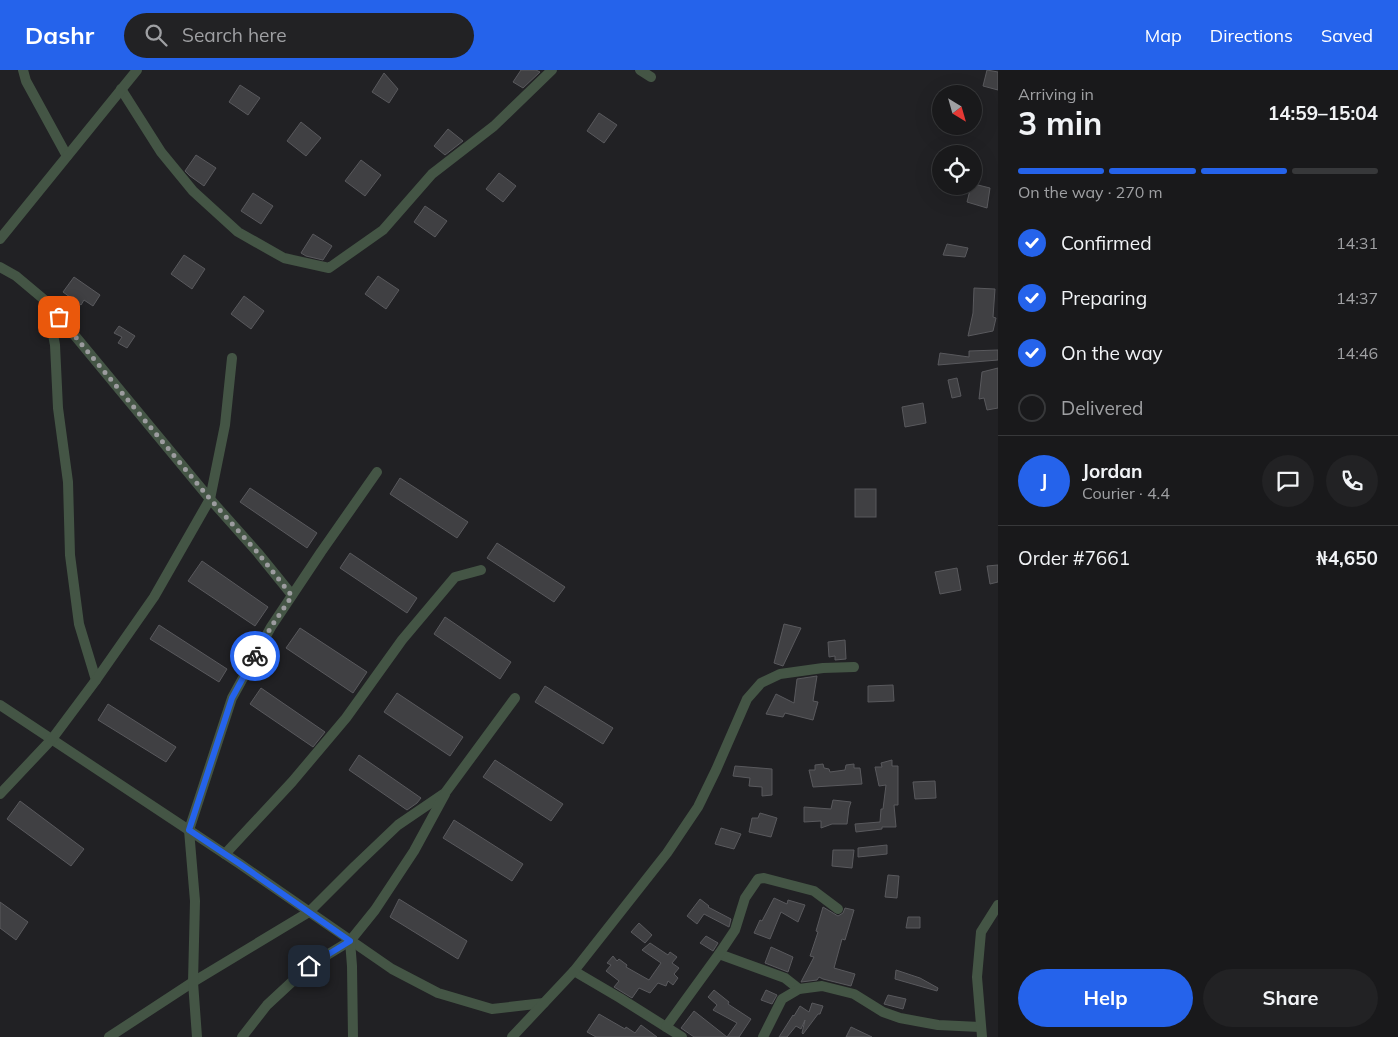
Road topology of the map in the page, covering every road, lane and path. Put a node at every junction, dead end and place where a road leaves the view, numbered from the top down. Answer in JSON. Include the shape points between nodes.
{"nodes":[{"id":1,"x":16,"y":70,"type":"edge"},
{"id":2,"x":23,"y":70,"type":"edge"},
{"id":3,"x":137,"y":70,"type":"edge"},
{"id":4,"x":552,"y":70,"type":"edge"},
{"id":5,"x":640,"y":70,"type":"edge"},
{"id":6,"x":651,"y":77,"type":"dead end"},
{"id":7,"x":26,"y":81,"type":"junction"},
{"id":8,"x":121,"y":89,"type":"junction"},
{"id":9,"x":68,"y":156,"type":"junction"},
{"id":10,"x":0,"y":239,"type":"edge"},
{"id":11,"x":0,"y":267,"type":"edge"},
{"id":12,"x":47,"y":302,"type":"junction"},
{"id":13,"x":232,"y":358,"type":"dead end"},
{"id":14,"x":377,"y":472,"type":"dead end"},
{"id":15,"x":210,"y":499,"type":"junction"},
{"id":16,"x":481,"y":570,"type":"dead end"},
{"id":17,"x":292,"y":596,"type":"junction"},
{"id":18,"x":854,"y":667,"type":"dead end"},
{"id":19,"x":96,"y":680,"type":"junction"},
{"id":20,"x":515,"y":698,"type":"dead end"},
{"id":21,"x":0,"y":706,"type":"edge"},
{"id":22,"x":52,"y":739,"type":"junction"},
{"id":23,"x":445,"y":793,"type":"junction"},
{"id":24,"x":0,"y":794,"type":"edge"},
{"id":25,"x":189,"y":830,"type":"junction"},
{"id":26,"x":225,"y":854,"type":"junction"},
{"id":27,"x":998,"y":905,"type":"edge"},
{"id":28,"x":838,"y":908,"type":"dead end"},
{"id":29,"x":309,"y":912,"type":"junction"},
{"id":30,"x":350,"y":941,"type":"junction"},
{"id":31,"x":720,"y":954,"type":"junction"},
{"id":32,"x":574,"y":971,"type":"junction"},
{"id":33,"x":193,"y":982,"type":"junction"},
{"id":34,"x":799,"y":989,"type":"junction"},
{"id":35,"x":544,"y":1003,"type":"junction"},
{"id":36,"x":666,"y":1027,"type":"junction"},
{"id":37,"x":981,"y":1032,"type":"edge"},
{"id":38,"x":109,"y":1037,"type":"edge"},
{"id":39,"x":197,"y":1037,"type":"edge"},
{"id":40,"x":242,"y":1037,"type":"edge"},
{"id":41,"x":353,"y":1037,"type":"edge"},
{"id":42,"x":512,"y":1037,"type":"edge"},
{"id":43,"x":682,"y":1037,"type":"edge"},
{"id":44,"x":763,"y":1037,"type":"edge"},
{"id":45,"x":971,"y":1037,"type":"edge"}],
"edges":[{"from":1,"to":7,"type":"street"},
{"from":2,"to":7,"type":"street"},
{"from":3,"to":8,"type":"street"},
{"from":4,"to":8,"type":"street","via":[[494,126],[432,174],[383,230],[329,268],[284,258],[238,232],[193,191],[161,152]]},
{"from":5,"to":6,"type":"street"},
{"from":7,"to":9,"type":"street"},
{"from":8,"to":9,"type":"street"},
{"from":9,"to":10,"type":"street"},
{"from":11,"to":12,"type":"street"},
{"from":12,"to":15,"type":"street"},
{"from":12,"to":19,"type":"street","via":[[55,345],[58,408],[68,482],[70,555],[79,624]]},
{"from":13,"to":15,"type":"street","via":[[225,425]]},
{"from":14,"to":17,"type":"street"},
{"from":15,"to":17,"type":"street"},
{"from":15,"to":19,"type":"street","via":[[154,597]]},
{"from":16,"to":26,"type":"street","via":[[455,577],[402,640],[346,718]]},
{"from":17,"to":25,"type":"street","via":[[232,698]]},
{"from":18,"to":32,"type":"street","via":[[780,674],[761,683],[747,699],[698,806],[667,853]]},
{"from":19,"to":22,"type":"street"},
{"from":20,"to":23,"type":"street"},
{"from":21,"to":22,"type":"street"},
{"from":22,"to":24,"type":"street"},
{"from":22,"to":25,"type":"street"},
{"from":23,"to":29,"type":"street","via":[[398,825]]},
{"from":23,"to":30,"type":"street","via":[[414,851]]},
{"from":25,"to":26,"type":"street"},
{"from":25,"to":33,"type":"street","via":[[195,901]]},
{"from":26,"to":29,"type":"street"},
{"from":27,"to":37,"type":"street","via":[[982,932],[977,977]]},
{"from":28,"to":31,"type":"street","via":[[814,891],[764,878],[758,880],[745,898],[735,930]]},
{"from":29,"to":30,"type":"street"},
{"from":29,"to":33,"type":"street"},
{"from":30,"to":35,"type":"street","via":[[392,969],[438,993],[492,1008]]},
{"from":30,"to":40,"type":"street","via":[[309,966],[267,1004]]},
{"from":30,"to":41,"type":"street"},
{"from":31,"to":34,"type":"street","via":[[785,978]]},
{"from":31,"to":36,"type":"street"},
{"from":32,"to":35,"type":"street"},
{"from":32,"to":36,"type":"street"},
{"from":33,"to":38,"type":"street"},
{"from":33,"to":39,"type":"street"},
{"from":34,"to":37,"type":"street","via":[[822,986],[854,994],[883,1012],[900,1018]]},
{"from":34,"to":44,"type":"street","via":[[782,999]]},
{"from":35,"to":42,"type":"street"},
{"from":36,"to":43,"type":"street"},
{"from":37,"to":45,"type":"street"}]}
